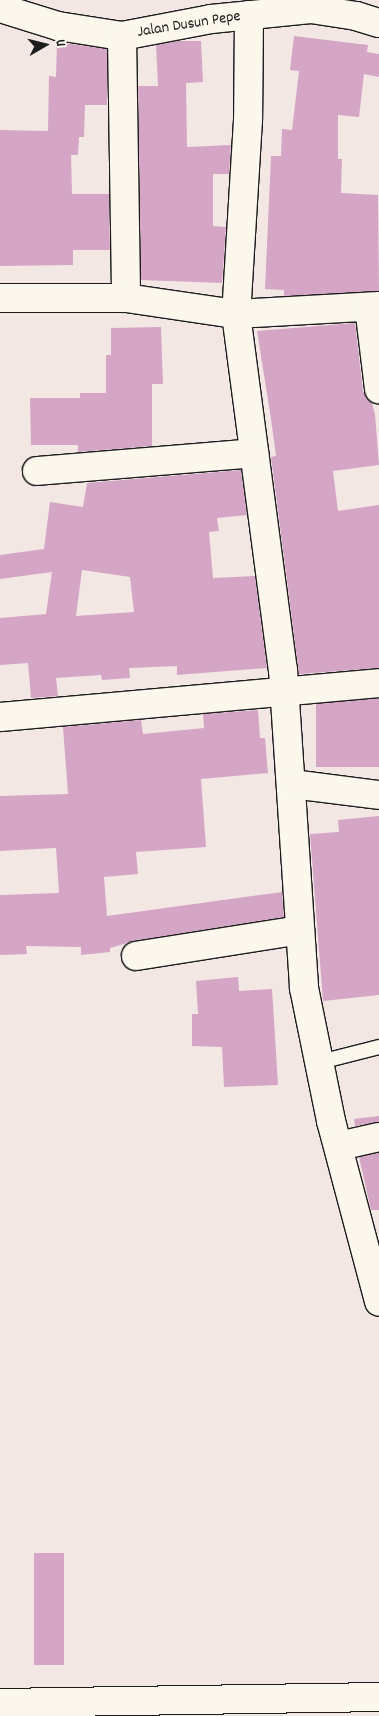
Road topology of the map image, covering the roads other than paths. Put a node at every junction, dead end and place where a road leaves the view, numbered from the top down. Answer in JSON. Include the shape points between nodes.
{"nodes":[{"id":1,"x":1,"y":5,"type":"edge"},
{"id":2,"x":210,"y":10,"type":"edge"},
{"id":3,"x":249,"y":15,"type":"junction"},
{"id":4,"x":379,"y":23,"type":"edge"},
{"id":5,"x":122,"y":36,"type":"junction"},
{"id":6,"x":0,"y":298,"type":"edge"},
{"id":7,"x":126,"y":298,"type":"junction"},
{"id":8,"x":374,"y":307,"type":"edge"},
{"id":9,"x":236,"y":314,"type":"junction"},
{"id":10,"x":379,"y":389,"type":"edge"},
{"id":11,"x":254,"y":453,"type":"junction"},
{"id":12,"x":37,"y":471,"type":"dead end"},
{"id":13,"x":379,"y":682,"type":"edge"},
{"id":14,"x":285,"y":690,"type":"junction"},
{"id":15,"x":0,"y":717,"type":"edge"},
{"id":16,"x":292,"y":784,"type":"junction"},
{"id":17,"x":379,"y":795,"type":"edge"},
{"id":18,"x":300,"y":930,"type":"junction"},
{"id":19,"x":136,"y":956,"type":"dead end"},
{"id":20,"x":379,"y":1047,"type":"edge"},
{"id":21,"x":320,"y":1062,"type":"junction"},
{"id":22,"x":379,"y":1137,"type":"edge"},
{"id":23,"x":339,"y":1146,"type":"junction"},
{"id":24,"x":374,"y":1264,"type":"edge"},
{"id":25,"x":379,"y":1302,"type":"edge"},
{"id":26,"x":379,"y":1697,"type":"edge"},
{"id":27,"x":0,"y":1704,"type":"edge"}],
"edges":[{"from":1,"to":5,"type":"street","name":"Jalan Dusun Pepe","via":[[58,26]]},
{"from":2,"to":3,"type":"street","name":"Jalan Dusun Pepe"},
{"from":2,"to":5,"type":"street","name":"Jalan Dusun Pepe"},
{"from":3,"to":4,"type":"street","name":"Jalan Dusun Pepe","via":[[311,10],[356,16]]},
{"from":3,"to":9,"type":"street","via":[[248,120]]},
{"from":5,"to":7,"type":"street"},
{"from":6,"to":7,"type":"street"},
{"from":7,"to":9,"type":"street"},
{"from":8,"to":9,"type":"street"},
{"from":8,"to":10,"type":"street"},
{"from":9,"to":11,"type":"street"},
{"from":11,"to":12,"type":"street"},
{"from":11,"to":14,"type":"street"},
{"from":13,"to":14,"type":"street"},
{"from":14,"to":15,"type":"street"},
{"from":14,"to":16,"type":"street"},
{"from":16,"to":17,"type":"street"},
{"from":16,"to":18,"type":"street"},
{"from":18,"to":19,"type":"street"},
{"from":18,"to":21,"type":"street","via":[[304,988]]},
{"from":20,"to":21,"type":"lane"},
{"from":21,"to":23,"type":"street"},
{"from":22,"to":23,"type":"street"},
{"from":23,"to":24,"type":"street"},
{"from":24,"to":25,"type":"street"},
{"from":26,"to":27,"type":"street"}]}
